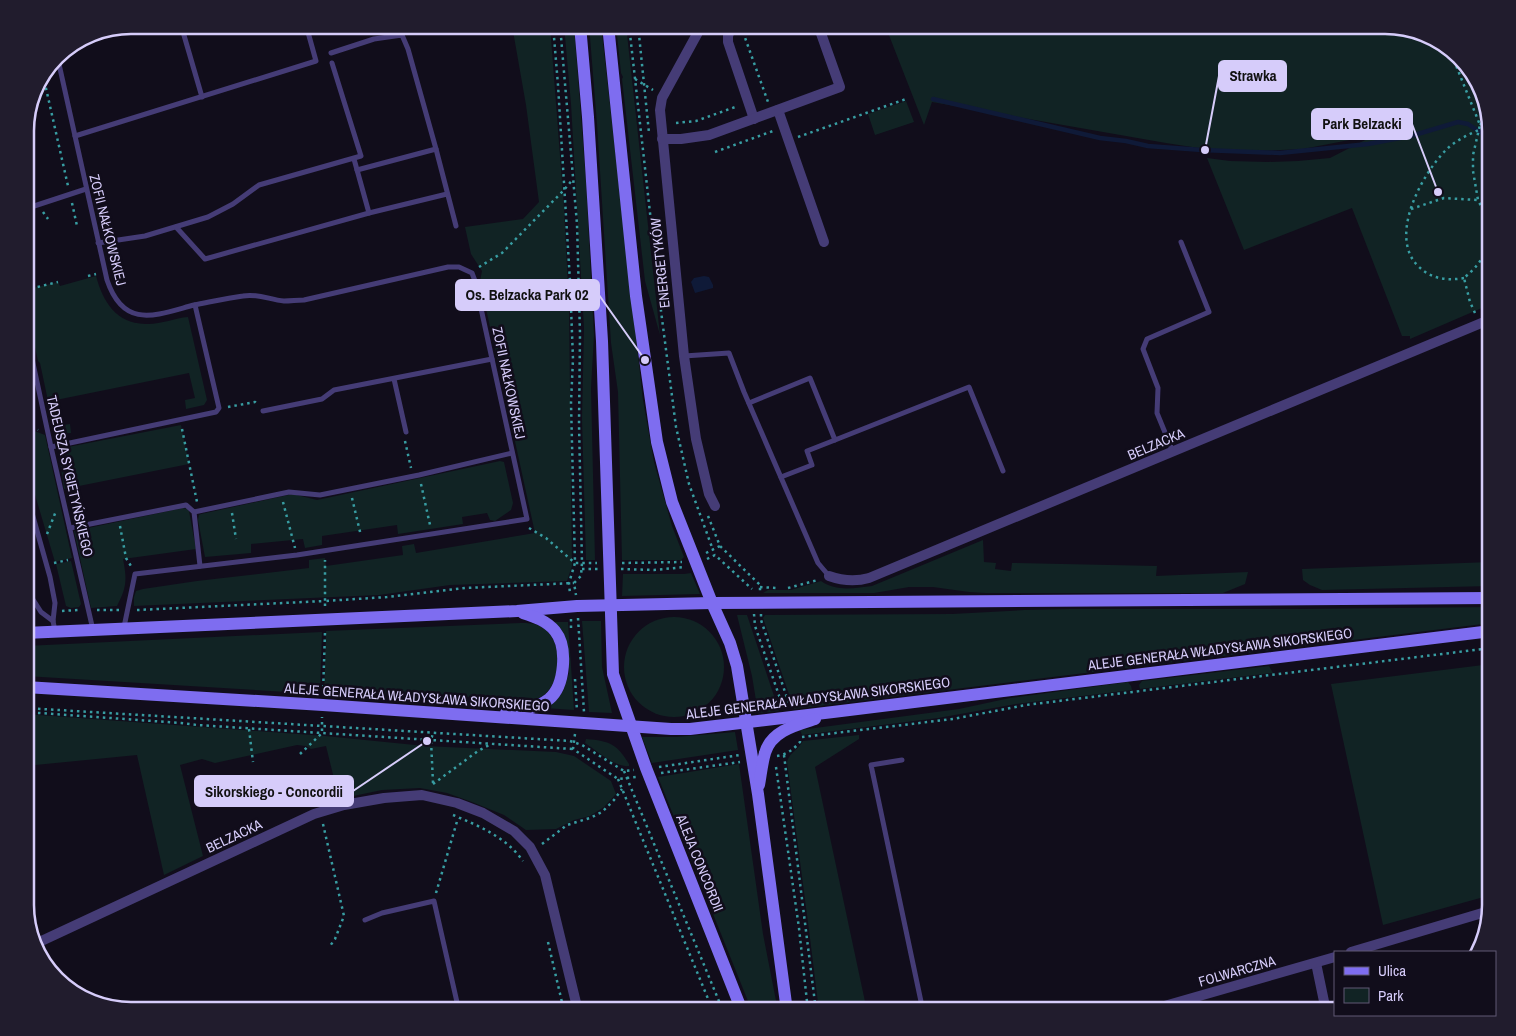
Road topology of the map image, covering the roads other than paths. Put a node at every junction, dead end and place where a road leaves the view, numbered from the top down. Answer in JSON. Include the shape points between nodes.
{"nodes":[{"id":1,"x":183,"y":34,"type":"edge"},
{"id":2,"x":308,"y":34,"type":"edge"},
{"id":3,"x":581,"y":34,"type":"edge"},
{"id":4,"x":609,"y":34,"type":"edge"},
{"id":5,"x":697,"y":34,"type":"edge"},
{"id":6,"x":730,"y":34,"type":"edge"},
{"id":7,"x":821,"y":34,"type":"edge"},
{"id":8,"x":331,"y":53,"type":"dead end"},
{"id":9,"x":332,"y":63,"type":"dead end"},
{"id":10,"x":59,"y":65,"type":"edge"},
{"id":11,"x":202,"y":97,"type":"junction"},
{"id":12,"x":774,"y":108,"type":"junction"},
{"id":13,"x":754,"y":119,"type":"junction"},
{"id":14,"x":75,"y":136,"type":"junction"},
{"id":15,"x":662,"y":139,"type":"junction"},
{"id":16,"x":436,"y":148,"type":"junction"},
{"id":17,"x":354,"y":159,"type":"junction"},
{"id":18,"x":357,"y":170,"type":"junction"},
{"id":19,"x":86,"y":188,"type":"junction"},
{"id":20,"x":447,"y":194,"type":"junction"},
{"id":21,"x":34,"y":206,"type":"edge"},
{"id":22,"x":368,"y":213,"type":"junction"},
{"id":23,"x":456,"y":226,"type":"dead end"},
{"id":24,"x":176,"y":227,"type":"junction"},
{"id":25,"x":824,"y":242,"type":"dead end"},
{"id":26,"x":1181,"y":242,"type":"dead end"},
{"id":27,"x":98,"y":244,"type":"junction"},
{"id":28,"x":195,"y":305,"type":"junction"},
{"id":29,"x":1482,"y":323,"type":"edge"},
{"id":30,"x":684,"y":356,"type":"junction"},
{"id":31,"x":492,"y":359,"type":"junction"},
{"id":32,"x":34,"y":368,"type":"edge"},
{"id":33,"x":394,"y":379,"type":"junction"},
{"id":34,"x":749,"y":403,"type":"junction"},
{"id":35,"x":263,"y":410,"type":"road end"},
{"id":36,"x":406,"y":432,"type":"road end"},
{"id":37,"x":835,"y":440,"type":"junction"},
{"id":38,"x":51,"y":447,"type":"junction"},
{"id":39,"x":1173,"y":452,"type":"junction"},
{"id":40,"x":512,"y":453,"type":"junction"},
{"id":41,"x":1003,"y":471,"type":"dead end"},
{"id":42,"x":781,"y":477,"type":"junction"},
{"id":43,"x":716,"y":506,"type":"dead end"},
{"id":44,"x":196,"y":511,"type":"junction"},
{"id":45,"x":34,"y":519,"type":"edge"},
{"id":46,"x":70,"y":528,"type":"junction"},
{"id":47,"x":200,"y":566,"type":"junction"},
{"id":48,"x":829,"y":576,"type":"joint"},
{"id":49,"x":1482,"y":598,"type":"edge"},
{"id":50,"x":34,"y":601,"type":"edge"},
{"id":51,"x":712,"y":603,"type":"junction"},
{"id":52,"x":611,"y":606,"type":"junction"},
{"id":53,"x":518,"y":611,"type":"junction"},
{"id":54,"x":54,"y":626,"type":"junction"},
{"id":55,"x":124,"y":628,"type":"junction"},
{"id":56,"x":94,"y":630,"type":"junction"},
{"id":57,"x":34,"y":631,"type":"edge"},
{"id":58,"x":1482,"y":632,"type":"edge"},
{"id":59,"x":34,"y":688,"type":"edge"},
{"id":60,"x":486,"y":717,"type":"junction"},
{"id":61,"x":746,"y":722,"type":"junction"},
{"id":62,"x":788,"y":723,"type":"junction"},
{"id":63,"x":631,"y":726,"type":"junction"},
{"id":64,"x":902,"y":760,"type":"dead end"},
{"id":65,"x":758,"y":794,"type":"junction"},
{"id":66,"x":1481,"y":913,"type":"edge"},
{"id":67,"x":365,"y":920,"type":"dead end"},
{"id":68,"x":41,"y":941,"type":"edge"},
{"id":69,"x":1354,"y":951,"type":"edge"},
{"id":70,"x":1334,"y":957,"type":"edge"},
{"id":71,"x":1316,"y":963,"type":"junction"},
{"id":72,"x":457,"y":1002,"type":"edge"},
{"id":73,"x":576,"y":1002,"type":"edge"},
{"id":74,"x":738,"y":1002,"type":"edge"},
{"id":75,"x":785,"y":1002,"type":"edge"},
{"id":76,"x":921,"y":1002,"type":"edge"},
{"id":77,"x":1192,"y":1002,"type":"edge"},
{"id":78,"x":1324,"y":1002,"type":"edge"}],
"edges":[{"from":1,"to":11,"type":"lane"},
{"from":2,"to":11,"type":"lane","via":[[316,61]]},
{"from":3,"to":52,"type":"main road","name":"ALEJA CONCORDII","via":[[602,341]]},
{"from":4,"to":51,"type":"main road","via":[[636,296],[657,442],[672,502]]},
{"from":5,"to":15,"type":"street","name":"ENERGETYKÓW","via":[[660,104]]},
{"from":6,"to":13,"type":"street","via":[[728,42]]},
{"from":7,"to":12,"type":"street","via":[[840,87]]},
{"from":8,"to":16,"type":"lane","via":[[374,39],[402,35]]},
{"from":9,"to":17,"type":"lane","via":[[360,156]]},
{"from":10,"to":14,"type":"lane","name":"ZOFII NAŁKOWSKIEJ"},
{"from":11,"to":14,"type":"lane"},
{"from":12,"to":13,"type":"street"},
{"from":12,"to":25,"type":"street","via":[[789,140]]},
{"from":13,"to":15,"type":"street","via":[[702,137]]},
{"from":14,"to":19,"type":"lane","name":"ZOFII NAŁKOWSKIEJ"},
{"from":15,"to":30,"type":"street","name":"ENERGETYKÓW"},
{"from":16,"to":18,"type":"lane"},
{"from":16,"to":20,"type":"lane"},
{"from":17,"to":18,"type":"lane"},
{"from":17,"to":24,"type":"lane","via":[[259,185],[208,217]]},
{"from":18,"to":22,"type":"lane"},
{"from":19,"to":21,"type":"lane"},
{"from":19,"to":27,"type":"lane","name":"ZOFII NAŁKOWSKIEJ"},
{"from":20,"to":22,"type":"lane"},
{"from":20,"to":23,"type":"lane"},
{"from":22,"to":24,"type":"lane","via":[[205,259]]},
{"from":24,"to":27,"type":"lane"},
{"from":26,"to":39,"type":"lane","via":[[1209,312],[1147,340],[1143,349],[1158,388],[1157,413]]},
{"from":27,"to":28,"type":"lane","name":"ZOFII NAŁKOWSKIEJ","via":[[110,290],[124,308],[146,316]]},
{"from":28,"to":31,"type":"lane","name":"ZOFII NAŁKOWSKIEJ","via":[[251,295],[284,301],[304,300],[459,267],[472,272]]},
{"from":28,"to":38,"type":"lane","via":[[219,408],[216,412]]},
{"from":29,"to":39,"type":"street","name":"BELZACKA"},
{"from":30,"to":34,"type":"lane","via":[[729,353]]},
{"from":30,"to":43,"type":"street","name":"ENERGETYKÓW","via":[[696,439],[709,494]]},
{"from":31,"to":33,"type":"lane"},
{"from":31,"to":40,"type":"lane","name":"ZOFII NAŁKOWSKIEJ"},
{"from":32,"to":38,"type":"lane","name":"TADEUSZA SYGIETYŃSKIEGO"},
{"from":33,"to":35,"type":"lane","via":[[334,390],[322,399]]},
{"from":33,"to":36,"type":"lane"},
{"from":34,"to":37,"type":"lane","via":[[810,378]]},
{"from":34,"to":42,"type":"lane"},
{"from":37,"to":41,"type":"lane","via":[[969,387]]},
{"from":37,"to":42,"type":"lane","via":[[807,451],[812,465]]},
{"from":38,"to":46,"type":"lane","name":"TADEUSZA SYGIETYŃSKIEGO"},
{"from":39,"to":48,"type":"street","name":"BELZACKA","via":[[870,578],[856,582]]},
{"from":40,"to":44,"type":"lane","via":[[317,496],[289,492]]},
{"from":40,"to":47,"type":"lane","name":"ZOFII NAŁKOWSKIEJ","via":[[527,519],[297,555]]},
{"from":42,"to":48,"type":"lane","via":[[818,563]]},
{"from":44,"to":46,"type":"lane","via":[[189,506],[180,506]]},
{"from":44,"to":47,"type":"lane"},
{"from":45,"to":54,"type":"lane","via":[[50,576],[55,603]]},
{"from":46,"to":56,"type":"lane","name":"TADEUSZA SYGIETYŃSKIEGO"},
{"from":47,"to":55,"type":"lane","via":[[135,574]]},
{"from":49,"to":51,"type":"main road"},
{"from":50,"to":54,"type":"lane"},
{"from":51,"to":52,"type":"main road"},
{"from":51,"to":61,"type":"main road","via":[[734,656]]},
{"from":52,"to":53,"type":"main road"},
{"from":52,"to":63,"type":"main road","name":"ALEJA CONCORDII","via":[[613,674]]},
{"from":53,"to":55,"type":"main road"},
{"from":53,"to":60,"type":"main road","via":[[537,617],[558,635],[563,661],[561,683],[554,695],[539,705]]},
{"from":54,"to":56,"type":"main road"},
{"from":54,"to":57,"type":"main road"},
{"from":55,"to":56,"type":"main road"},
{"from":58,"to":62,"type":"main road","name":"ALEJE GENERAŁA WŁADYSŁAWA SIKORSKIEGO","via":[[833,712]]},
{"from":59,"to":60,"type":"main road","name":"ALEJE GENERAŁA WŁADYSŁAWA SIKORSKIEGO"},
{"from":60,"to":63,"type":"main road","name":"ALEJE GENERAŁA WŁADYSŁAWA SIKORSKIEGO"},
{"from":61,"to":62,"type":"main road","name":"ALEJE GENERAŁA WŁADYSŁAWA SIKORSKIEGO"},
{"from":61,"to":63,"type":"main road","name":"ALEJE GENERAŁA WŁADYSŁAWA SIKORSKIEGO","via":[[672,729]]},
{"from":61,"to":65,"type":"main road"},
{"from":62,"to":65,"type":"main road","via":[[773,739]]},
{"from":63,"to":74,"type":"main road","name":"ALEJA CONCORDII"},
{"from":64,"to":76,"type":"lane","via":[[871,765]]},
{"from":65,"to":75,"type":"main road"},
{"from":66,"to":69,"type":"street"},
{"from":67,"to":72,"type":"lane","via":[[434,901]]},
{"from":68,"to":73,"type":"street","name":"BELZACKA","via":[[314,814],[344,805],[422,795],[457,802],[483,813],[514,831],[530,847],[549,889]]},
{"from":70,"to":71,"type":"street","name":"FOLWARCZNA"},
{"from":71,"to":77,"type":"street","name":"FOLWARCZNA"},
{"from":71,"to":78,"type":"street"}]}
